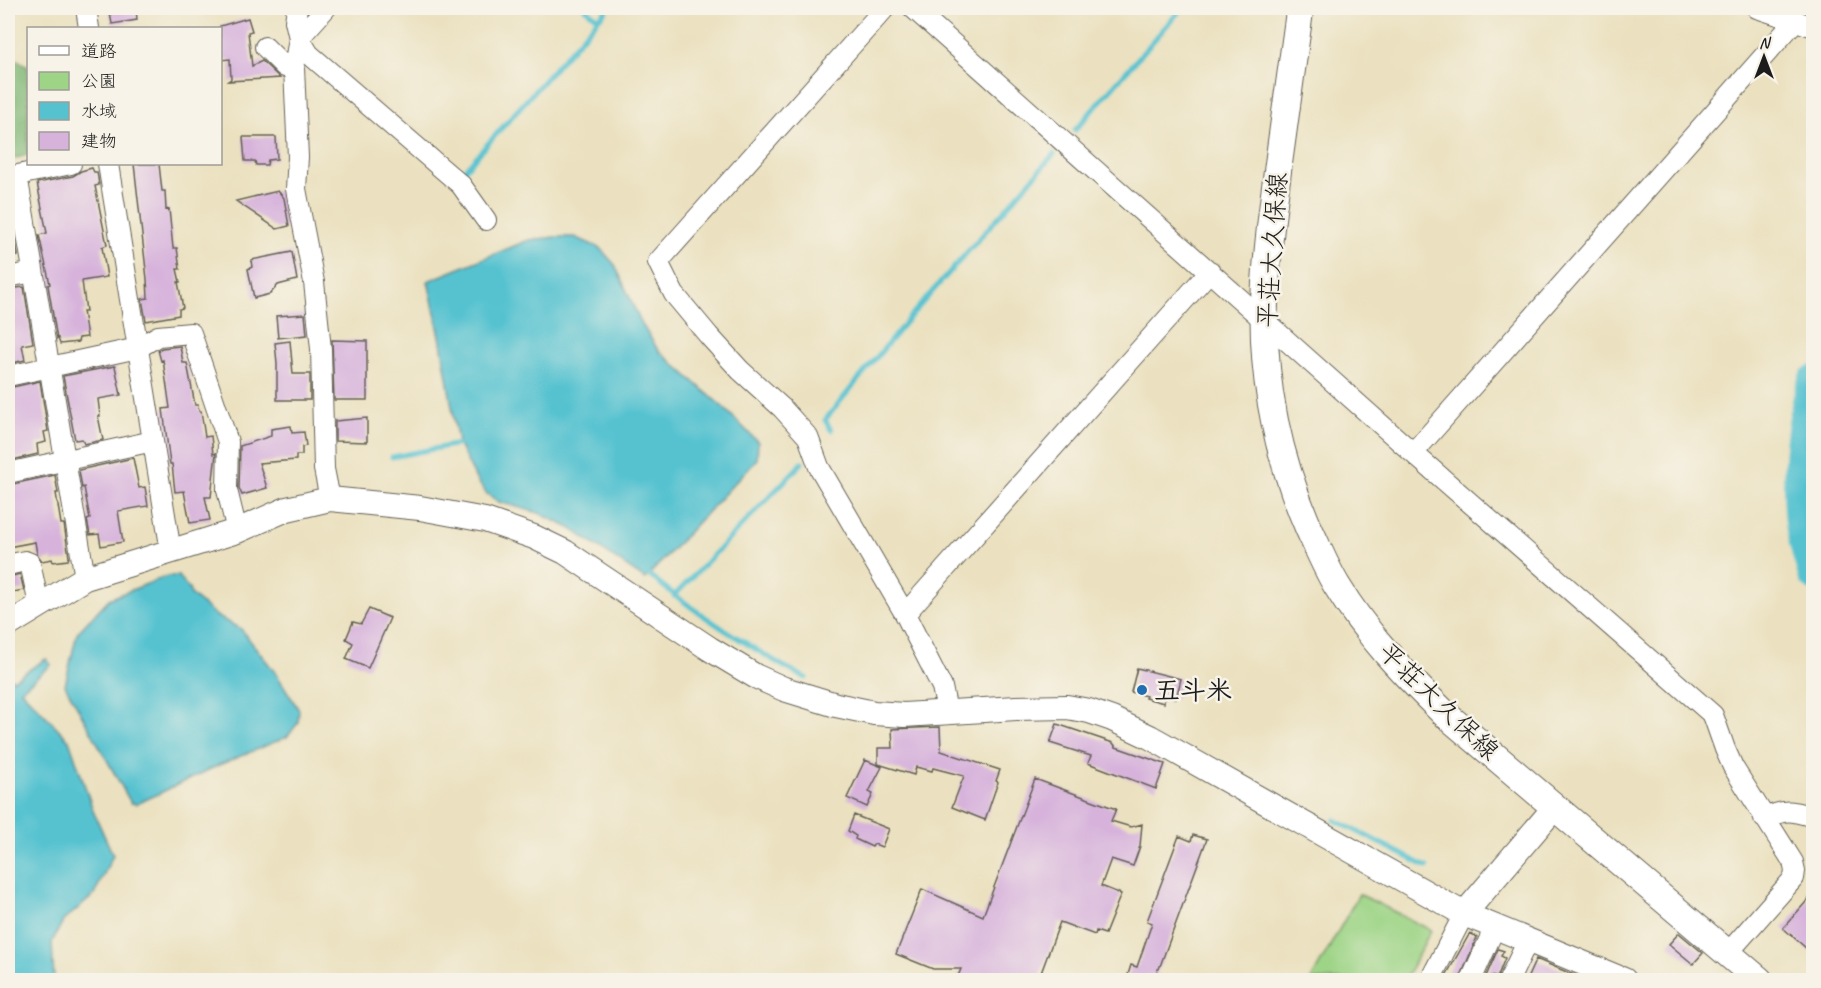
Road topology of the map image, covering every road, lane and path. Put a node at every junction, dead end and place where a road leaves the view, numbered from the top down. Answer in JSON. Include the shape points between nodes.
{"nodes":[{"id":1,"x":86,"y":8,"type":"edge"},
{"id":2,"x":297,"y":8,"type":"edge"},
{"id":3,"x":326,"y":8,"type":"edge"},
{"id":4,"x":885,"y":8,"type":"edge"},
{"id":5,"x":913,"y":8,"type":"edge"},
{"id":6,"x":1300,"y":8,"type":"edge"},
{"id":7,"x":1758,"y":8,"type":"edge"},
{"id":8,"x":1805,"y":23,"type":"edge"},
{"id":9,"x":89,"y":27,"type":"edge"},
{"id":10,"x":299,"y":38,"type":"junction"},
{"id":11,"x":266,"y":47,"type":"dead end"},
{"id":12,"x":294,"y":68,"type":"junction"},
{"id":13,"x":66,"y":165,"type":"edge"},
{"id":14,"x":108,"y":165,"type":"edge"},
{"id":15,"x":12,"y":176,"type":"edge"},
{"id":16,"x":486,"y":220,"type":"dead end"},
{"id":17,"x":1210,"y":271,"type":"junction"},
{"id":18,"x":33,"y":272,"type":"junction"},
{"id":19,"x":8,"y":277,"type":"edge"},
{"id":20,"x":1264,"y":320,"type":"junction"},
{"id":21,"x":138,"y":348,"type":"junction"},
{"id":22,"x":49,"y":367,"type":"junction"},
{"id":23,"x":8,"y":376,"type":"edge"},
{"id":24,"x":153,"y":441,"type":"junction"},
{"id":25,"x":1413,"y":453,"type":"junction"},
{"id":26,"x":65,"y":460,"type":"junction"},
{"id":27,"x":8,"y":473,"type":"edge"},
{"id":28,"x":330,"y":499,"type":"junction"},
{"id":29,"x":237,"y":531,"type":"junction"},
{"id":30,"x":171,"y":552,"type":"junction"},
{"id":31,"x":8,"y":565,"type":"edge"},
{"id":32,"x":85,"y":578,"type":"junction"},
{"id":33,"x":39,"y":605,"type":"junction"},
{"id":34,"x":905,"y":614,"type":"junction"},
{"id":35,"x":8,"y":625,"type":"edge"},
{"id":36,"x":947,"y":711,"type":"junction"},
{"id":37,"x":1555,"y":807,"type":"junction"},
{"id":38,"x":1814,"y":817,"type":"edge"},
{"id":39,"x":1764,"y":818,"type":"junction"},
{"id":40,"x":1464,"y":914,"type":"junction"},
{"id":41,"x":1495,"y":927,"type":"junction"},
{"id":42,"x":1528,"y":940,"type":"junction"},
{"id":43,"x":1728,"y":953,"type":"junction"},
{"id":44,"x":1430,"y":981,"type":"edge"},
{"id":45,"x":1471,"y":981,"type":"edge"},
{"id":46,"x":1509,"y":981,"type":"edge"},
{"id":47,"x":1624,"y":981,"type":"edge"},
{"id":48,"x":1759,"y":981,"type":"edge"}],
"edges":[{"from":1,"to":9,"type":"street"},
{"from":2,"to":10,"type":"street"},
{"from":3,"to":10,"type":"street"},
{"from":4,"to":34,"type":"street","via":[[658,262],[674,294],[709,336],[808,437],[819,467]]},
{"from":5,"to":17,"type":"street"},
{"from":6,"to":20,"type":"main road","name":"平荘大久保線","via":[[1272,215]]},
{"from":7,"to":8,"type":"street"},
{"from":8,"to":25,"type":"street"},
{"from":10,"to":12,"type":"street"},
{"from":10,"to":16,"type":"street","via":[[309,54],[461,184]]},
{"from":11,"to":12,"type":"street","via":[[285,67]]},
{"from":12,"to":28,"type":"street","via":[[296,189],[314,282],[320,338],[324,469]]},
{"from":13,"to":15,"type":"street"},
{"from":14,"to":21,"type":"street"},
{"from":15,"to":18,"type":"street"},
{"from":17,"to":20,"type":"street"},
{"from":17,"to":34,"type":"street"},
{"from":18,"to":19,"type":"street"},
{"from":18,"to":22,"type":"street"},
{"from":20,"to":25,"type":"street"},
{"from":20,"to":37,"type":"main road","name":"平荘大久保線","via":[[1272,412],[1287,473],[1337,586],[1405,675]]},
{"from":21,"to":22,"type":"street"},
{"from":21,"to":24,"type":"street"},
{"from":21,"to":29,"type":"street","via":[[159,336],[191,333],[228,442],[227,490]]},
{"from":22,"to":23,"type":"street"},
{"from":22,"to":26,"type":"street"},
{"from":24,"to":26,"type":"street"},
{"from":24,"to":30,"type":"street"},
{"from":25,"to":39,"type":"street","via":[[1713,715],[1733,767]]},
{"from":26,"to":27,"type":"street"},
{"from":26,"to":32,"type":"street"},
{"from":28,"to":29,"type":"street","via":[[287,509]]},
{"from":28,"to":36,"type":"street","via":[[420,508],[485,520],[534,537],[565,552],[710,649],[784,689],[874,713]]},
{"from":29,"to":30,"type":"street"},
{"from":30,"to":32,"type":"street"},
{"from":31,"to":33,"type":"street","via":[[30,562]]},
{"from":32,"to":33,"type":"street"},
{"from":33,"to":35,"type":"street"},
{"from":34,"to":36,"type":"street","via":[[942,687]]},
{"from":36,"to":40,"type":"street","via":[[1066,707],[1112,719]]},
{"from":37,"to":40,"type":"street"},
{"from":37,"to":43,"type":"main road","name":"平荘大久保線"},
{"from":38,"to":39,"type":"street","via":[[1782,811]]},
{"from":39,"to":43,"type":"street","via":[[1794,862],[1794,878]]},
{"from":40,"to":41,"type":"street"},
{"from":40,"to":44,"type":"street"},
{"from":41,"to":42,"type":"street"},
{"from":41,"to":45,"type":"street"},
{"from":42,"to":46,"type":"street"},
{"from":42,"to":47,"type":"street"},
{"from":43,"to":48,"type":"main road","name":"平荘大久保線"}]}
